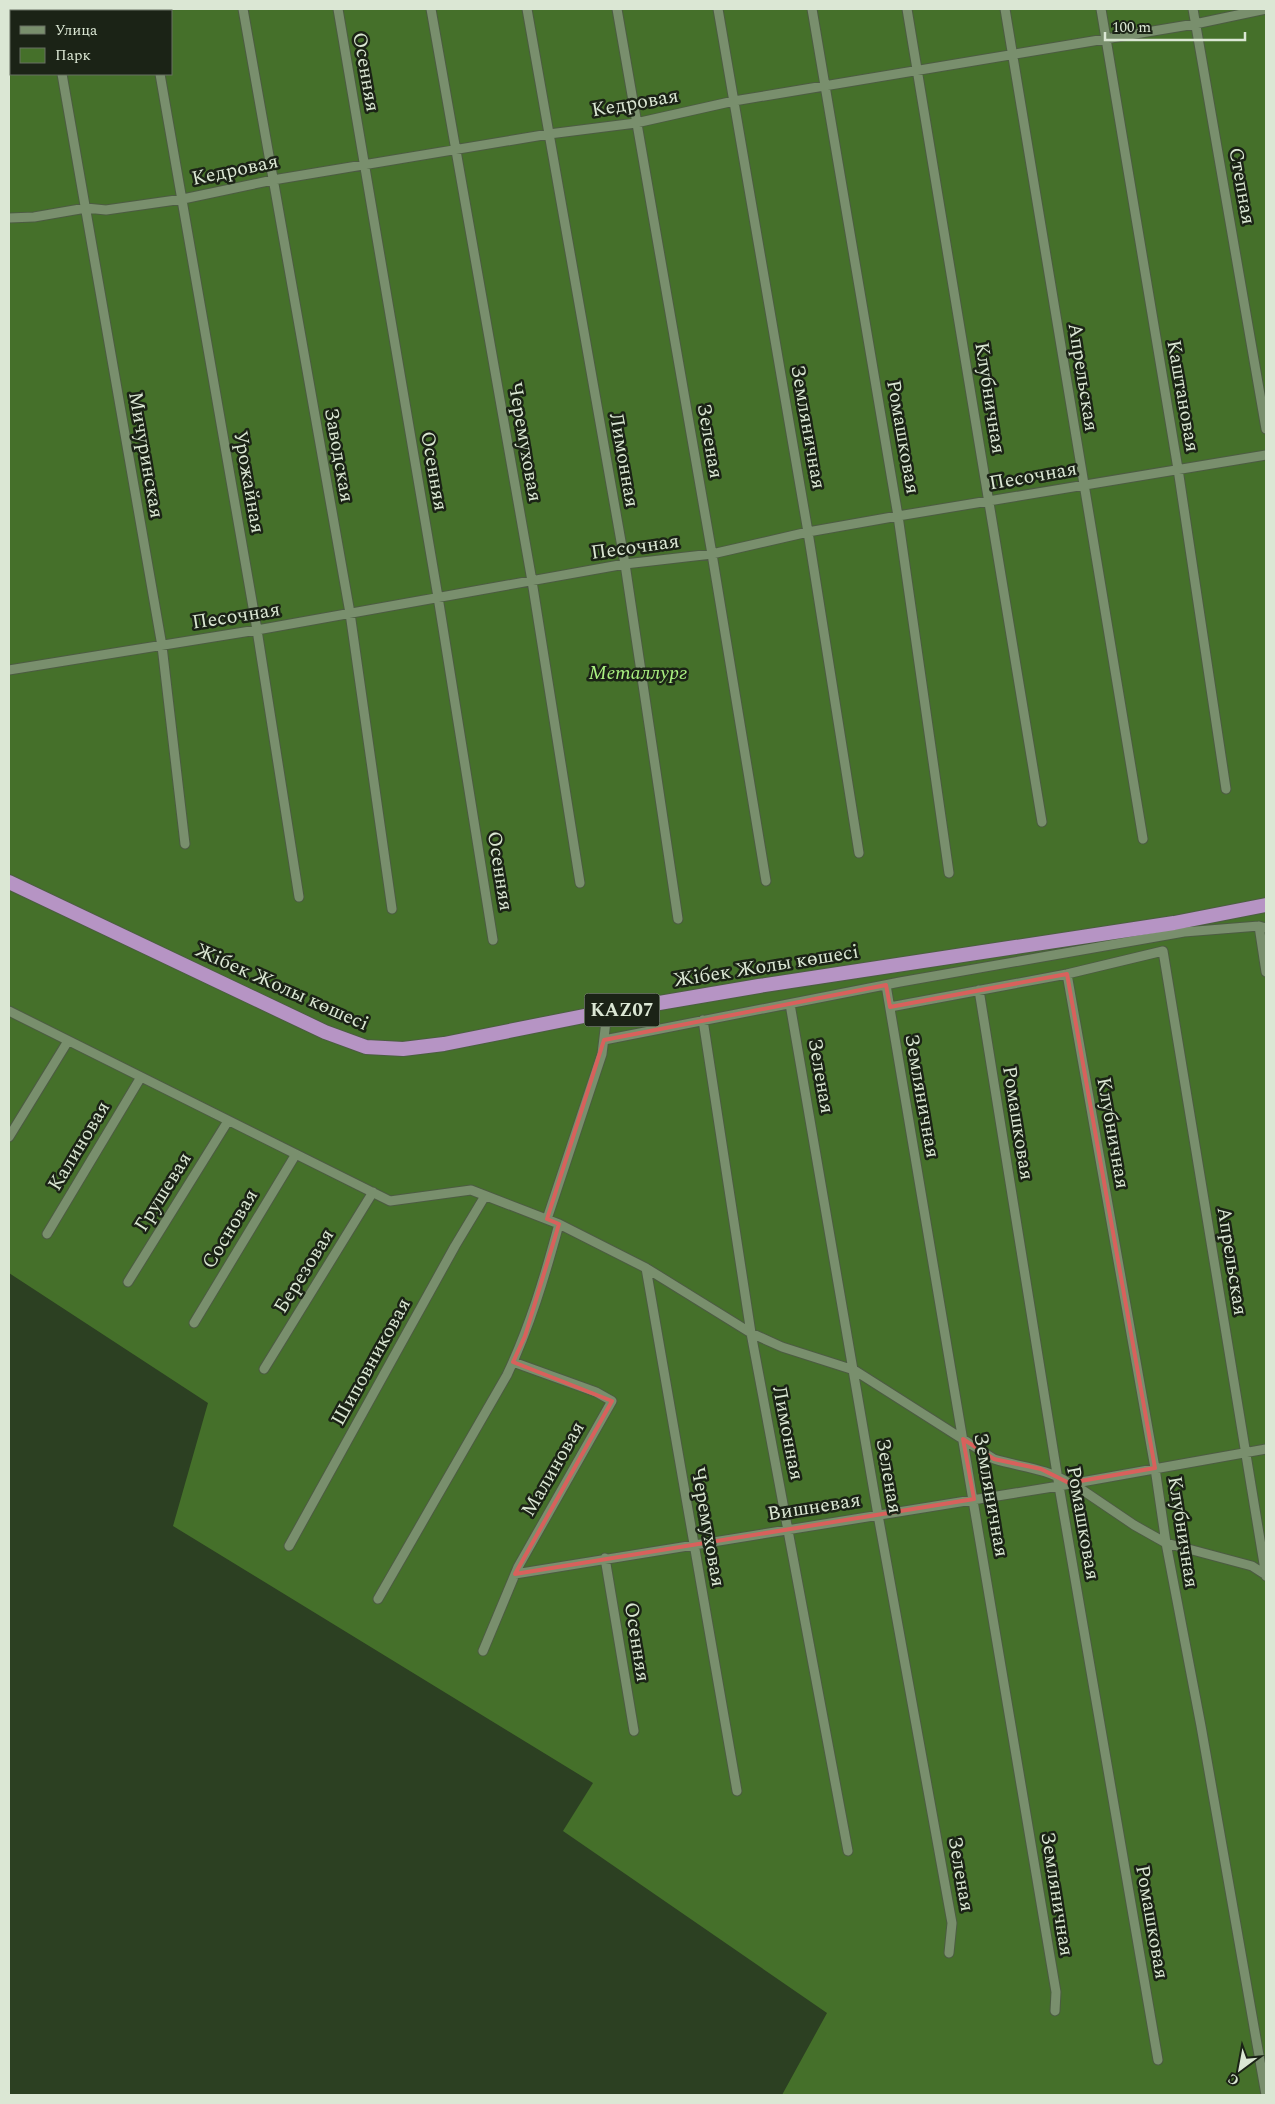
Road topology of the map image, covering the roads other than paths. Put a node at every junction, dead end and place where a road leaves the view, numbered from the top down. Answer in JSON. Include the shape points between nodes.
{"nodes":[{"id":1,"x":243,"y":9,"type":"edge"},
{"id":2,"x":338,"y":9,"type":"edge"},
{"id":3,"x":431,"y":9,"type":"edge"},
{"id":4,"x":527,"y":9,"type":"edge"},
{"id":5,"x":617,"y":9,"type":"edge"},
{"id":6,"x":718,"y":9,"type":"edge"},
{"id":7,"x":812,"y":9,"type":"edge"},
{"id":8,"x":907,"y":9,"type":"edge"},
{"id":9,"x":1005,"y":9,"type":"edge"},
{"id":10,"x":1101,"y":9,"type":"edge"},
{"id":11,"x":1193,"y":9,"type":"edge"},
{"id":12,"x":1266,"y":9,"type":"edge"},
{"id":13,"x":1196,"y":24,"type":"junction"},
{"id":14,"x":1106,"y":38,"type":"junction"},
{"id":15,"x":1012,"y":53,"type":"junction"},
{"id":16,"x":917,"y":69,"type":"junction"},
{"id":17,"x":62,"y":75,"type":"edge"},
{"id":18,"x":160,"y":75,"type":"edge"},
{"id":19,"x":825,"y":86,"type":"junction"},
{"id":20,"x":734,"y":101,"type":"junction"},
{"id":21,"x":636,"y":123,"type":"junction"},
{"id":22,"x":549,"y":134,"type":"junction"},
{"id":23,"x":456,"y":149,"type":"junction"},
{"id":24,"x":364,"y":164,"type":"junction"},
{"id":25,"x":273,"y":180,"type":"junction"},
{"id":26,"x":183,"y":198,"type":"junction"},
{"id":27,"x":86,"y":208,"type":"junction"},
{"id":28,"x":9,"y":218,"type":"edge"},
{"id":29,"x":1266,"y":429,"type":"edge"},
{"id":30,"x":1266,"y":455,"type":"edge"},
{"id":31,"x":1178,"y":469,"type":"junction"},
{"id":32,"x":1084,"y":486,"type":"junction"},
{"id":33,"x":989,"y":502,"type":"junction"},
{"id":34,"x":898,"y":516,"type":"junction"},
{"id":35,"x":808,"y":532,"type":"junction"},
{"id":36,"x":712,"y":554,"type":"junction"},
{"id":37,"x":624,"y":564,"type":"junction"},
{"id":38,"x":532,"y":581,"type":"junction"},
{"id":39,"x":438,"y":597,"type":"junction"},
{"id":40,"x":350,"y":613,"type":"junction"},
{"id":41,"x":257,"y":630,"type":"junction"},
{"id":42,"x":162,"y":646,"type":"junction"},
{"id":43,"x":9,"y":670,"type":"edge"},
{"id":44,"x":1226,"y":789,"type":"dead end"},
{"id":45,"x":1042,"y":822,"type":"dead end"},
{"id":46,"x":1143,"y":839,"type":"dead end"},
{"id":47,"x":184,"y":844,"type":"dead end"},
{"id":48,"x":859,"y":852,"type":"dead end"},
{"id":49,"x":949,"y":873,"type":"dead end"},
{"id":50,"x":766,"y":881,"type":"dead end"},
{"id":51,"x":9,"y":882,"type":"edge"},
{"id":52,"x":580,"y":883,"type":"dead end"},
{"id":53,"x":299,"y":897,"type":"dead end"},
{"id":54,"x":1266,"y":905,"type":"edge"},
{"id":55,"x":392,"y":909,"type":"dead end"},
{"id":56,"x":678,"y":919,"type":"dead end"},
{"id":57,"x":1262,"y":927,"type":"edge"},
{"id":58,"x":493,"y":940,"type":"dead end"},
{"id":59,"x":1266,"y":972,"type":"edge"},
{"id":60,"x":1067,"y":974,"type":"junction"},
{"id":61,"x":886,"y":985,"type":"junction"},
{"id":62,"x":979,"y":990,"type":"junction"},
{"id":63,"x":790,"y":1004,"type":"junction"},
{"id":64,"x":890,"y":1007,"type":"junction"},
{"id":65,"x":9,"y":1011,"type":"edge"},
{"id":66,"x":606,"y":1012,"type":"junction"},
{"id":67,"x":703,"y":1020,"type":"junction"},
{"id":68,"x":604,"y":1040,"type":"junction"},
{"id":69,"x":68,"y":1041,"type":"junction"},
{"id":70,"x":141,"y":1077,"type":"junction"},
{"id":71,"x":228,"y":1121,"type":"junction"},
{"id":72,"x":9,"y":1138,"type":"edge"},
{"id":73,"x":296,"y":1154,"type":"junction"},
{"id":74,"x":373,"y":1192,"type":"junction"},
{"id":75,"x":485,"y":1196,"type":"junction"},
{"id":76,"x":547,"y":1219,"type":"junction"},
{"id":77,"x":559,"y":1224,"type":"junction"},
{"id":78,"x":47,"y":1234,"type":"dead end"},
{"id":79,"x":646,"y":1268,"type":"junction"},
{"id":80,"x":128,"y":1282,"type":"dead end"},
{"id":81,"x":194,"y":1322,"type":"dead end"},
{"id":82,"x":751,"y":1334,"type":"junction"},
{"id":83,"x":514,"y":1362,"type":"junction"},
{"id":84,"x":264,"y":1369,"type":"dead end"},
{"id":85,"x":854,"y":1370,"type":"junction"},
{"id":86,"x":963,"y":1439,"type":"junction"},
{"id":87,"x":1266,"y":1448,"type":"edge"},
{"id":88,"x":1246,"y":1452,"type":"junction"},
{"id":89,"x":1155,"y":1468,"type":"junction"},
{"id":90,"x":1057,"y":1475,"type":"junction"},
{"id":91,"x":1071,"y":1483,"type":"junction"},
{"id":92,"x":1059,"y":1486,"type":"junction"},
{"id":93,"x":974,"y":1499,"type":"junction"},
{"id":94,"x":878,"y":1515,"type":"junction"},
{"id":95,"x":788,"y":1528,"type":"junction"},
{"id":96,"x":1166,"y":1543,"type":"junction"},
{"id":97,"x":693,"y":1545,"type":"junction"},
{"id":98,"x":289,"y":1546,"type":"dead end"},
{"id":99,"x":605,"y":1558,"type":"junction"},
{"id":100,"x":515,"y":1574,"type":"junction"},
{"id":101,"x":1266,"y":1575,"type":"edge"},
{"id":102,"x":378,"y":1599,"type":"dead end"},
{"id":103,"x":483,"y":1651,"type":"dead end"},
{"id":104,"x":634,"y":1731,"type":"dead end"},
{"id":105,"x":737,"y":1791,"type":"dead end"},
{"id":106,"x":848,"y":1851,"type":"dead end"},
{"id":107,"x":949,"y":1953,"type":"dead end"},
{"id":108,"x":1055,"y":2011,"type":"dead end"},
{"id":109,"x":1158,"y":2060,"type":"dead end"},
{"id":110,"x":1266,"y":2095,"type":"edge"}],
"edges":[{"from":1,"to":25,"type":"street","name":"Заводская"},
{"from":2,"to":24,"type":"street","name":"Осенняя"},
{"from":3,"to":23,"type":"street","name":"Черемуховая"},
{"from":4,"to":22,"type":"street","name":"Лимонная"},
{"from":5,"to":21,"type":"street","name":"Зеленая"},
{"from":6,"to":20,"type":"street","name":"Земляничная"},
{"from":7,"to":19,"type":"street","name":"Ромашковая"},
{"from":8,"to":16,"type":"street","name":"Клубничная"},
{"from":9,"to":15,"type":"street","name":"Апрельская"},
{"from":10,"to":14,"type":"street","name":"Каштановая"},
{"from":11,"to":13,"type":"street","name":"Степная"},
{"from":12,"to":13,"type":"street","name":"Кедровая"},
{"from":13,"to":14,"type":"street","name":"Кедровая"},
{"from":13,"to":29,"type":"street","name":"Степная"},
{"from":14,"to":15,"type":"street","name":"Кедровая"},
{"from":14,"to":31,"type":"street","name":"Каштановая"},
{"from":15,"to":16,"type":"street","name":"Кедровая"},
{"from":15,"to":32,"type":"street","name":"Апрельская"},
{"from":16,"to":19,"type":"street","name":"Кедровая"},
{"from":16,"to":33,"type":"street","name":"Клубничная"},
{"from":17,"to":27,"type":"street","name":"Мичуринская"},
{"from":18,"to":26,"type":"street","name":"Урожайная"},
{"from":19,"to":20,"type":"street","name":"Кедровая"},
{"from":19,"to":34,"type":"street","name":"Ромашковая"},
{"from":20,"to":21,"type":"street","name":"Кедровая"},
{"from":20,"to":35,"type":"street","name":"Земляничная"},
{"from":21,"to":22,"type":"street","name":"Кедровая"},
{"from":21,"to":36,"type":"street","name":"Зеленая"},
{"from":22,"to":23,"type":"street","name":"Кедровая"},
{"from":22,"to":37,"type":"street","name":"Лимонная"},
{"from":23,"to":24,"type":"street","name":"Кедровая"},
{"from":23,"to":38,"type":"street","name":"Черемуховая"},
{"from":24,"to":25,"type":"street","name":"Кедровая"},
{"from":24,"to":39,"type":"street","name":"Осенняя"},
{"from":25,"to":26,"type":"street","name":"Кедровая"},
{"from":25,"to":40,"type":"street","name":"Заводская"},
{"from":26,"to":27,"type":"street","name":"Кедровая","via":[[106,210]]},
{"from":26,"to":41,"type":"street","name":"Урожайная"},
{"from":27,"to":28,"type":"street","name":"Кедровая"},
{"from":27,"to":42,"type":"street","name":"Мичуринская"},
{"from":30,"to":31,"type":"street","name":"Песочная"},
{"from":31,"to":32,"type":"street","name":"Песочная"},
{"from":31,"to":44,"type":"street","name":"Каштановая"},
{"from":32,"to":33,"type":"street","name":"Песочная"},
{"from":32,"to":46,"type":"street","name":"Апрельская"},
{"from":33,"to":34,"type":"street","name":"Песочная"},
{"from":33,"to":45,"type":"street","name":"Клубничная"},
{"from":34,"to":35,"type":"street","name":"Песочная"},
{"from":34,"to":49,"type":"street","name":"Ромашковая"},
{"from":35,"to":36,"type":"street","name":"Песочная"},
{"from":35,"to":48,"type":"street","name":"Земляничная"},
{"from":36,"to":37,"type":"street","name":"Песочная"},
{"from":36,"to":50,"type":"street","name":"Зеленая"},
{"from":37,"to":38,"type":"street","name":"Песочная"},
{"from":37,"to":56,"type":"street","name":"Лимонная"},
{"from":38,"to":39,"type":"street","name":"Песочная"},
{"from":38,"to":52,"type":"street","name":"Черемуховая"},
{"from":39,"to":40,"type":"street","name":"Песочная"},
{"from":39,"to":58,"type":"street","name":"Осенняя"},
{"from":40,"to":41,"type":"street","name":"Песочная"},
{"from":40,"to":55,"type":"street","name":"Заводская"},
{"from":41,"to":42,"type":"street","name":"Песочная"},
{"from":41,"to":53,"type":"street","name":"Урожайная"},
{"from":42,"to":43,"type":"street","name":"Песочная"},
{"from":42,"to":47,"type":"street","name":"Мичуринская"},
{"from":51,"to":66,"type":"highway","name":"Жібек Жолы көшесі","number":"KAZ07","via":[[325,1032],[366,1047],[403,1049],[444,1044]]},
{"from":54,"to":66,"type":"highway","name":"Жібек Жолы көшесі","number":"KAZ07","via":[[1174,923]]},
{"from":57,"to":59,"type":"street"},
{"from":57,"to":61,"type":"street","via":[[1184,932]]},
{"from":60,"to":62,"type":"street"},
{"from":60,"to":88,"type":"street","name":"Апрельская","via":[[1163,951]]},
{"from":60,"to":89,"type":"street","name":"Клубничная"},
{"from":61,"to":63,"type":"street"},
{"from":61,"to":64,"type":"street","name":"Земляничная"},
{"from":62,"to":64,"type":"street"},
{"from":62,"to":90,"type":"street","name":"Ромашковая"},
{"from":63,"to":67,"type":"street"},
{"from":63,"to":85,"type":"street","name":"Зеленая"},
{"from":64,"to":86,"type":"street","name":"Земляничная"},
{"from":65,"to":69,"type":"street"},
{"from":66,"to":68,"type":"street"},
{"from":67,"to":68,"type":"street"},
{"from":67,"to":82,"type":"street","name":"Лимонная"},
{"from":68,"to":76,"type":"street"},
{"from":69,"to":70,"type":"street"},
{"from":69,"to":72,"type":"street"},
{"from":70,"to":71,"type":"street"},
{"from":70,"to":78,"type":"street","name":"Калиновая"},
{"from":71,"to":73,"type":"street"},
{"from":71,"to":80,"type":"street","name":"Грушевая"},
{"from":73,"to":74,"type":"street"},
{"from":73,"to":81,"type":"street","name":"Сосновая"},
{"from":74,"to":75,"type":"street","via":[[390,1201],[471,1190]]},
{"from":74,"to":84,"type":"street","name":"Березовая"},
{"from":75,"to":76,"type":"street"},
{"from":75,"to":98,"type":"street","name":"Шиповниковая"},
{"from":76,"to":77,"type":"street"},
{"from":77,"to":79,"type":"street"},
{"from":77,"to":83,"type":"street","via":[[544,1282]]},
{"from":79,"to":82,"type":"street"},
{"from":79,"to":97,"type":"street","name":"Черемуховая"},
{"from":82,"to":85,"type":"street"},
{"from":82,"to":95,"type":"street","name":"Лимонная"},
{"from":83,"to":100,"type":"street","name":"Малиновая","via":[[596,1392],[612,1402]]},
{"from":83,"to":102,"type":"street"},
{"from":85,"to":86,"type":"street"},
{"from":85,"to":94,"type":"street","name":"Зеленая"},
{"from":86,"to":90,"type":"street","via":[[994,1459]]},
{"from":86,"to":93,"type":"street","name":"Земляничная"},
{"from":87,"to":88,"type":"street","name":"Вишневая"},
{"from":88,"to":89,"type":"street","name":"Вишневая"},
{"from":88,"to":101,"type":"street","name":"Апрельская"},
{"from":89,"to":91,"type":"street","name":"Вишневая"},
{"from":89,"to":96,"type":"street","name":"Клубничная"},
{"from":90,"to":91,"type":"street"},
{"from":90,"to":92,"type":"street","name":"Ромашковая"},
{"from":91,"to":92,"type":"street","name":"Вишневая"},
{"from":91,"to":96,"type":"street"},
{"from":92,"to":93,"type":"street","name":"Вишневая"},
{"from":92,"to":109,"type":"street","name":"Ромашковая"},
{"from":93,"to":94,"type":"street","name":"Вишневая"},
{"from":93,"to":108,"type":"street","name":"Земляничная","via":[[1056,1992]]},
{"from":94,"to":95,"type":"street","name":"Вишневая"},
{"from":94,"to":107,"type":"street","name":"Зеленая","via":[[952,1923]]},
{"from":95,"to":97,"type":"street","name":"Вишневая"},
{"from":95,"to":106,"type":"street","name":"Лимонная"},
{"from":96,"to":101,"type":"street","via":[[1252,1566]]},
{"from":96,"to":110,"type":"street","name":"Клубничная"},
{"from":97,"to":99,"type":"street","name":"Вишневая"},
{"from":97,"to":105,"type":"street","name":"Черемуховая"},
{"from":99,"to":100,"type":"street","name":"Вишневая"},
{"from":99,"to":104,"type":"street","name":"Осенняя"},
{"from":100,"to":103,"type":"street","name":"Малиновая"}]}
